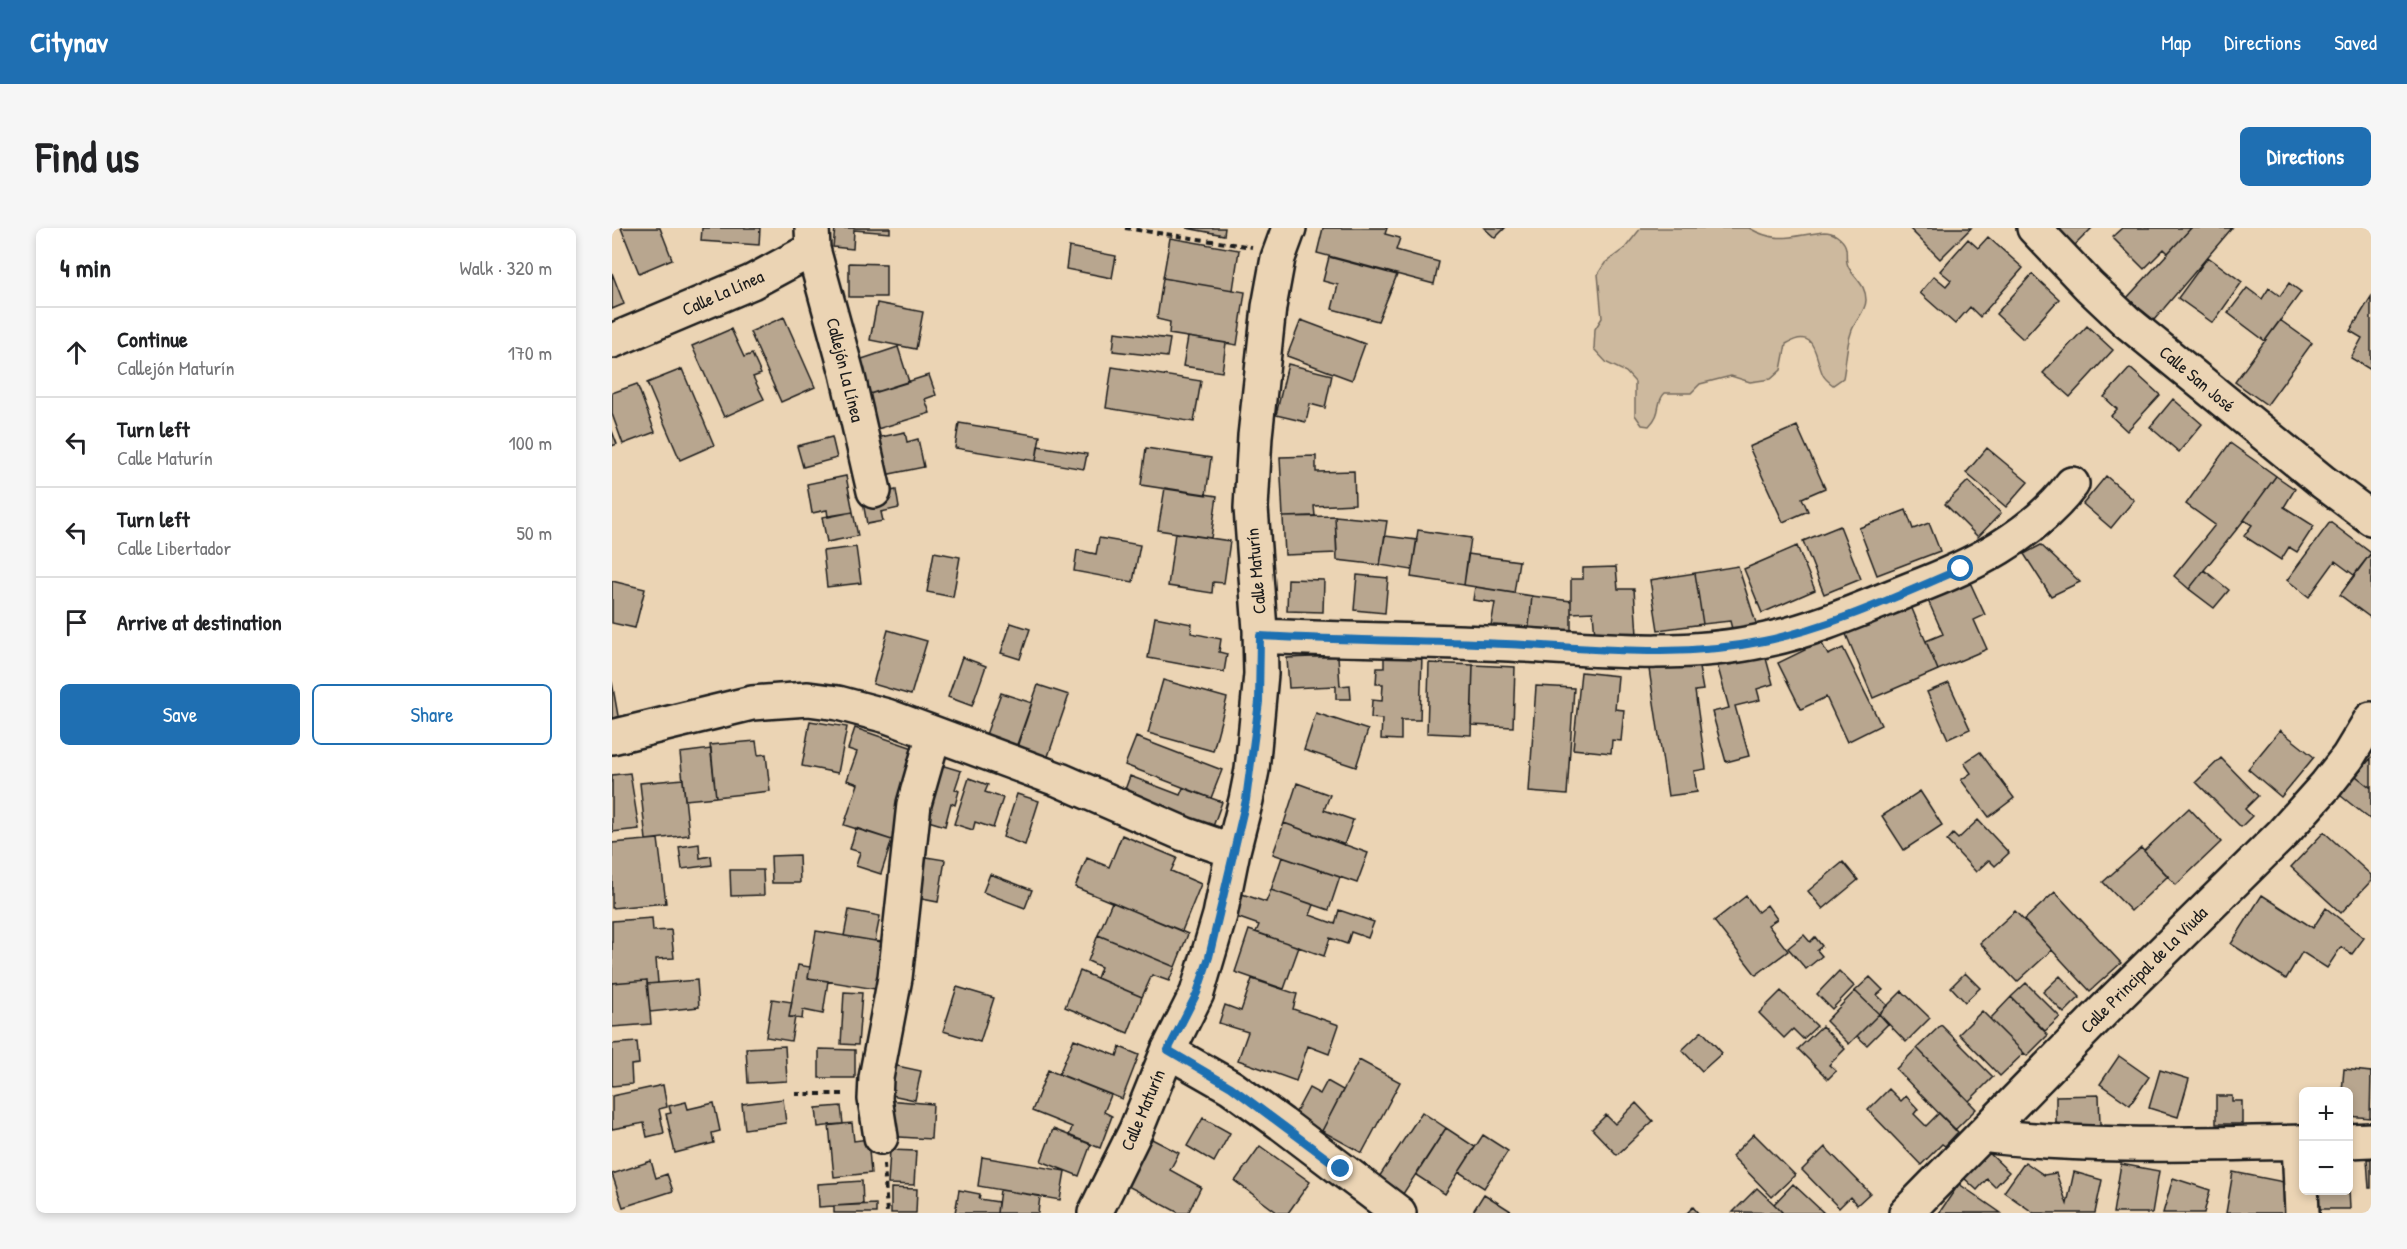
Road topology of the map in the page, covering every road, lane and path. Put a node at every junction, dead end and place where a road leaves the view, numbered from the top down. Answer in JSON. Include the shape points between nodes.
{"nodes":[{"id":1,"x":1125,"y":228,"type":"edge"},
{"id":2,"x":2034,"y":228,"type":"edge"},
{"id":3,"x":813,"y":238,"type":"edge"},
{"id":4,"x":1284,"y":239,"type":"edge"},
{"id":5,"x":612,"y":341,"type":"edge"},
{"id":6,"x":2072,"y":484,"type":"dead end"},
{"id":7,"x":874,"y":491,"type":"dead end"},
{"id":8,"x":2371,"y":518,"type":"edge"},
{"id":9,"x":1260,"y":636,"type":"junction"},
{"id":10,"x":2371,"y":719,"type":"edge"},
{"id":11,"x":934,"y":734,"type":"junction"},
{"id":12,"x":612,"y":737,"type":"edge"},
{"id":13,"x":1233,"y":851,"type":"junction"},
{"id":14,"x":1168,"y":1050,"type":"junction"},
{"id":15,"x":875,"y":1093,"type":"junction"},
{"id":16,"x":795,"y":1094,"type":"dead end"},
{"id":17,"x":1982,"y":1135,"type":"junction"},
{"id":18,"x":881,"y":1137,"type":"joint"},
{"id":19,"x":2371,"y":1140,"type":"edge"},
{"id":20,"x":2353,"y":1141,"type":"edge"},
{"id":21,"x":2299,"y":1142,"type":"edge"},
{"id":22,"x":2302,"y":1195,"type":"edge"},
{"id":23,"x":887,"y":1213,"type":"edge"},
{"id":24,"x":1095,"y":1213,"type":"edge"},
{"id":25,"x":1399,"y":1213,"type":"edge"},
{"id":26,"x":1906,"y":1213,"type":"edge"},
{"id":27,"x":2302,"y":1213,"type":"edge"}],
"edges":[{"from":1,"to":4,"type":"path"},
{"from":2,"to":8,"type":"street","name":"Calle San José","via":[[2126,321]]},
{"from":3,"to":5,"type":"street","name":"Calle La Línea","via":[[752,282]]},
{"from":3,"to":7,"type":"street","name":"Callejón La Línea"},
{"from":4,"to":9,"type":"street","name":"Calle Maturín","via":[[1263,348],[1251,508]]},
{"from":6,"to":9,"type":"street","via":[[2042,518],[1961,569],[1824,624],[1765,640],[1674,652]]},
{"from":9,"to":13,"type":"street","name":"Calle Maturín","via":[[1252,770]]},
{"from":10,"to":17,"type":"street","name":"Calle Principal de La Viuda","via":[[2334,776],[2282,834]]},
{"from":11,"to":12,"type":"street","via":[[887,716],[808,699],[752,703]]},
{"from":11,"to":13,"type":"street","via":[[1060,780]]},
{"from":11,"to":15,"type":"street","via":[[914,804],[895,978]]},
{"from":13,"to":14,"type":"street","name":"Calle Maturín","via":[[1209,957],[1197,993]]},
{"from":14,"to":24,"type":"street","name":"Calle Maturín","via":[[1136,1130]]},
{"from":14,"to":25,"type":"street","via":[[1231,1087]]},
{"from":15,"to":16,"type":"path"},
{"from":15,"to":18,"type":"street"},
{"from":17,"to":21,"type":"street","via":[[2090,1144]]},
{"from":17,"to":26,"type":"street","name":"Calle Principal de La Viuda"},
{"from":18,"to":23,"type":"path"},
{"from":19,"to":20,"type":"street"},
{"from":22,"to":27,"type":"street"}]}
